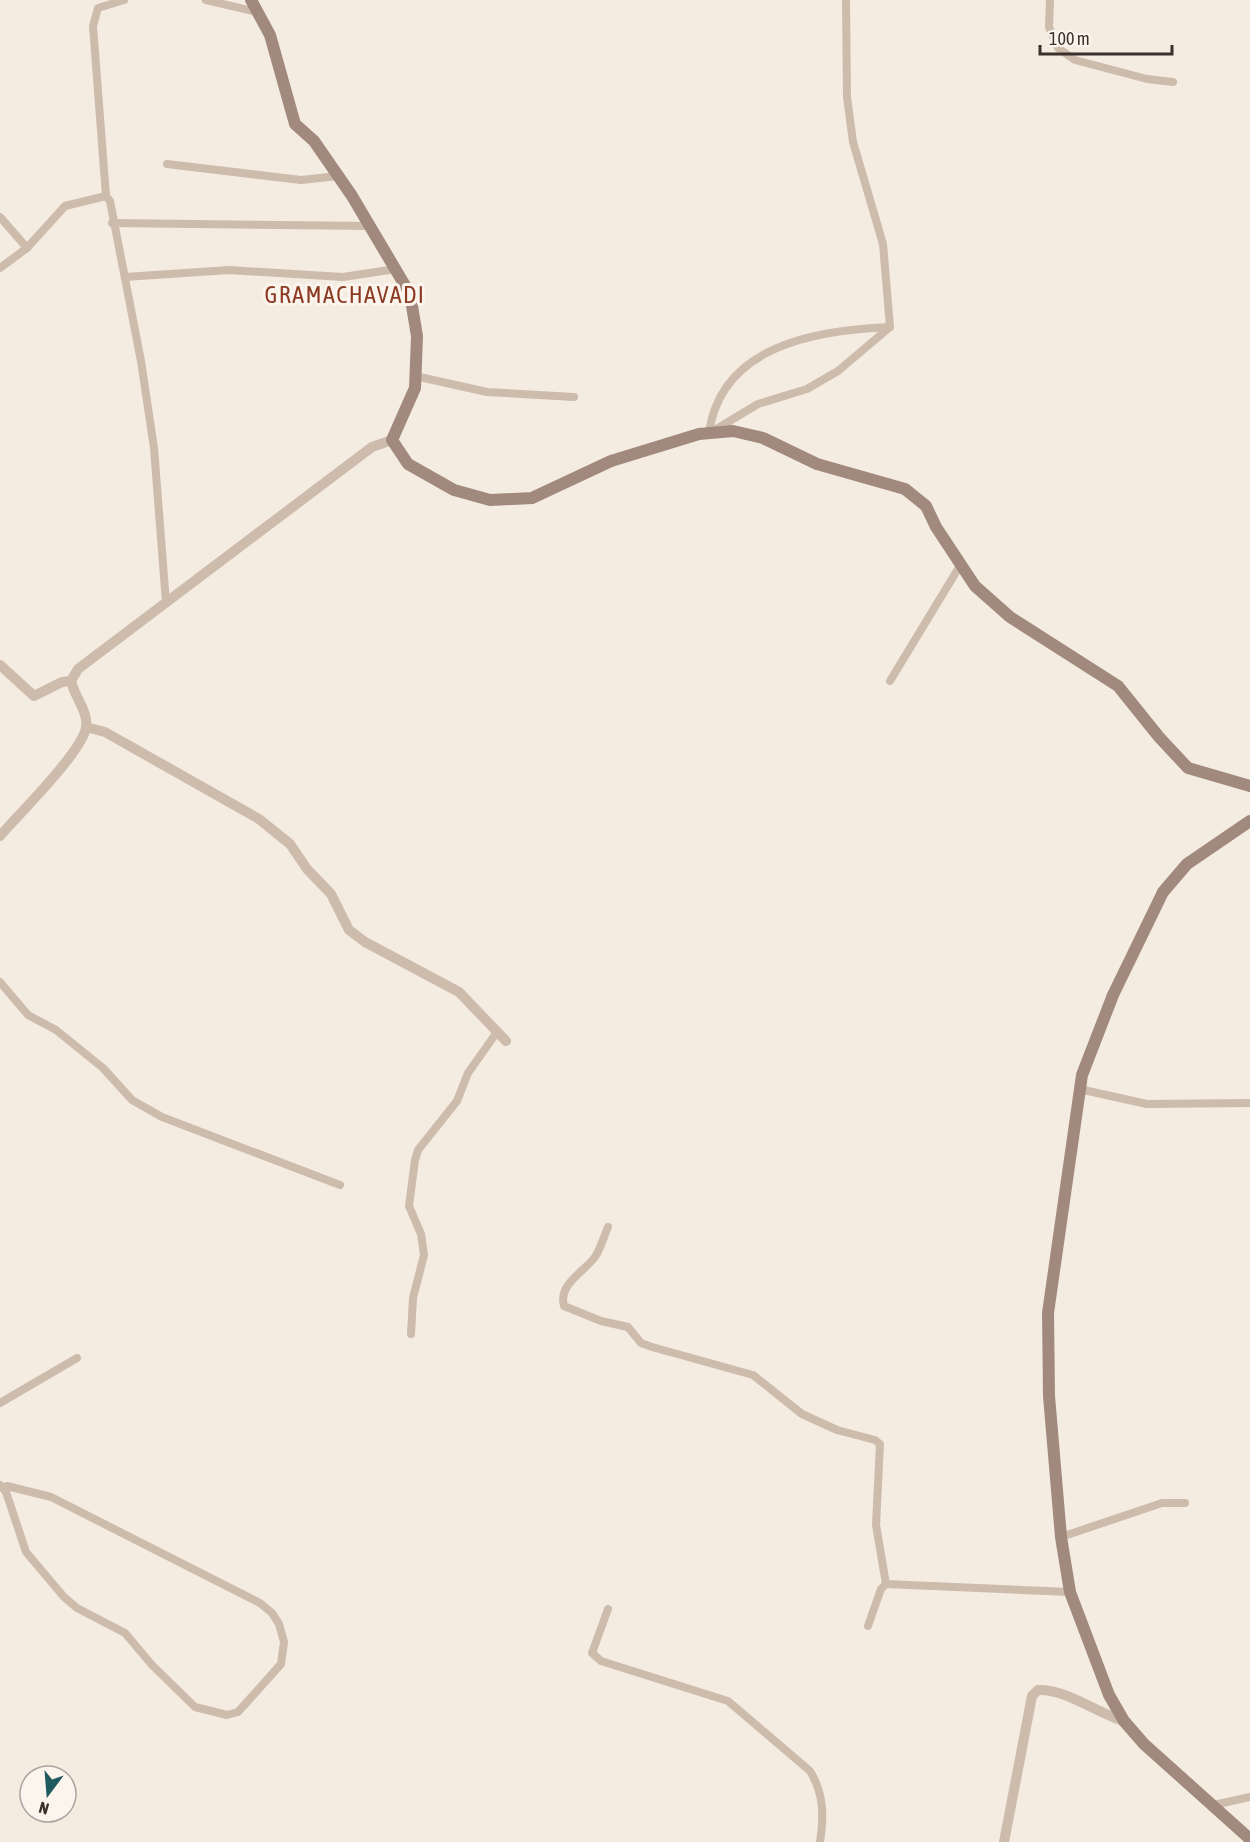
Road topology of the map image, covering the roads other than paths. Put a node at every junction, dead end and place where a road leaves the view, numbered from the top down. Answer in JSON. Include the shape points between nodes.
{"nodes":[{"id":1,"x":124,"y":0,"type":"edge"},
{"id":2,"x":206,"y":0,"type":"edge"},
{"id":3,"x":232,"y":0,"type":"edge"},
{"id":4,"x":251,"y":0,"type":"edge"},
{"id":5,"x":846,"y":0,"type":"edge"},
{"id":6,"x":1050,"y":0,"type":"edge"},
{"id":7,"x":223,"y":4,"type":"junction"},
{"id":8,"x":257,"y":12,"type":"junction"},
{"id":9,"x":1173,"y":82,"type":"dead end"},
{"id":10,"x":167,"y":164,"type":"dead end"},
{"id":11,"x":338,"y":176,"type":"junction"},
{"id":12,"x":106,"y":196,"type":"junction"},
{"id":13,"x":0,"y":217,"type":"edge"},
{"id":14,"x":112,"y":223,"type":"junction"},
{"id":15,"x":371,"y":226,"type":"junction"},
{"id":16,"x":27,"y":248,"type":"junction"},
{"id":17,"x":0,"y":268,"type":"edge"},
{"id":18,"x":396,"y":269,"type":"junction"},
{"id":19,"x":125,"y":277,"type":"junction"},
{"id":20,"x":890,"y":327,"type":"junction"},
{"id":21,"x":415,"y":376,"type":"junction"},
{"id":22,"x":574,"y":397,"type":"dead end"},
{"id":23,"x":709,"y":433,"type":"junction"},
{"id":24,"x":392,"y":440,"type":"junction"},
{"id":25,"x":961,"y":564,"type":"junction"},
{"id":26,"x":166,"y":603,"type":"junction"},
{"id":27,"x":0,"y":665,"type":"edge"},
{"id":28,"x":71,"y":681,"type":"junction"},
{"id":29,"x":890,"y":681,"type":"dead end"},
{"id":30,"x":86,"y":727,"type":"junction"},
{"id":31,"x":1250,"y":786,"type":"edge"},
{"id":32,"x":1250,"y":821,"type":"edge"},
{"id":33,"x":0,"y":836,"type":"edge"},
{"id":34,"x":0,"y":982,"type":"edge"},
{"id":35,"x":497,"y":1032,"type":"junction"},
{"id":36,"x":506,"y":1041,"type":"dead end"},
{"id":37,"x":1079,"y":1089,"type":"junction"},
{"id":38,"x":1250,"y":1103,"type":"edge"},
{"id":39,"x":340,"y":1185,"type":"dead end"},
{"id":40,"x":608,"y":1227,"type":"dead end"},
{"id":41,"x":411,"y":1334,"type":"dead end"},
{"id":42,"x":77,"y":1358,"type":"dead end"},
{"id":43,"x":0,"y":1403,"type":"edge"},
{"id":44,"x":3,"y":1489,"type":"edge"},
{"id":45,"x":1185,"y":1503,"type":"dead end"},
{"id":46,"x":1061,"y":1537,"type":"junction"},
{"id":47,"x":886,"y":1584,"type":"junction"},
{"id":48,"x":1070,"y":1592,"type":"junction"},
{"id":49,"x":608,"y":1609,"type":"dead end"},
{"id":50,"x":868,"y":1626,"type":"dead end"},
{"id":51,"x":1124,"y":1721,"type":"junction"},
{"id":52,"x":1250,"y":1797,"type":"edge"},
{"id":53,"x":1214,"y":1805,"type":"junction"},
{"id":54,"x":1250,"y":1839,"type":"edge"},
{"id":55,"x":820,"y":1842,"type":"edge"},
{"id":56,"x":1004,"y":1842,"type":"edge"}],
"edges":[{"from":1,"to":12,"type":"street","via":[[98,8],[93,26]]},
{"from":2,"to":7,"type":"street"},
{"from":3,"to":7,"type":"street"},
{"from":4,"to":8,"type":"main road"},
{"from":5,"to":20,"type":"street","via":[[847,97],[853,142],[883,244]]},
{"from":6,"to":9,"type":"street","via":[[1049,27],[1058,48],[1075,60]]},
{"from":7,"to":8,"type":"street"},
{"from":8,"to":11,"type":"main road","via":[[270,35],[295,124],[315,141]]},
{"from":10,"to":11,"type":"street","via":[[301,180]]},
{"from":11,"to":15,"type":"main road"},
{"from":12,"to":14,"type":"street"},
{"from":12,"to":16,"type":"street","via":[[64,206]]},
{"from":13,"to":16,"type":"street"},
{"from":14,"to":15,"type":"street"},
{"from":14,"to":19,"type":"street"},
{"from":15,"to":18,"type":"main road"},
{"from":16,"to":17,"type":"street"},
{"from":18,"to":19,"type":"street","via":[[343,277],[229,270]]},
{"from":18,"to":21,"type":"main road","via":[[410,294],[417,336]]},
{"from":19,"to":26,"type":"street","via":[[154,448]]},
{"from":20,"to":23,"type":"street","via":[[838,371],[807,389],[758,404]]},
{"from":20,"to":23,"type":"street","via":[[851,329],[768,350],[725,389],[712,415]]},
{"from":21,"to":22,"type":"street","via":[[487,392]]},
{"from":21,"to":24,"type":"main road","via":[[415,388]]},
{"from":23,"to":24,"type":"main road","via":[[611,461],[532,498],[490,500],[454,490],[408,464]]},
{"from":23,"to":25,"type":"main road","via":[[734,431],[764,438],[817,464],[905,489],[926,506]]},
{"from":24,"to":26,"type":"street","via":[[372,447]]},
{"from":25,"to":29,"type":"street"},
{"from":25,"to":31,"type":"main road","via":[[975,586],[1010,617],[1118,686],[1188,768]]},
{"from":26,"to":28,"type":"street","via":[[78,669]]},
{"from":27,"to":28,"type":"street","via":[[34,696]]},
{"from":28,"to":30,"type":"street","via":[[74,696],[84,710]]},
{"from":30,"to":33,"type":"street","via":[[78,746]]},
{"from":30,"to":35,"type":"street","via":[[105,732],[259,819],[290,844],[331,894],[349,930],[459,993]]},
{"from":32,"to":37,"type":"main road","via":[[1187,864],[1163,892],[1113,995]]},
{"from":34,"to":39,"type":"street","via":[[28,1015],[56,1030],[132,1100],[162,1117]]},
{"from":35,"to":36,"type":"street"},
{"from":35,"to":41,"type":"street","via":[[468,1073],[457,1101],[418,1150],[415,1160],[409,1206],[421,1234],[424,1255],[413,1298]]},
{"from":37,"to":38,"type":"street","via":[[1147,1104]]},
{"from":37,"to":46,"type":"main road","via":[[1048,1313],[1049,1396]]},
{"from":40,"to":47,"type":"street","via":[[596,1255],[563,1293],[564,1306],[628,1327],[641,1343],[753,1375],[801,1414],[880,1444],[876,1525]]},
{"from":42,"to":43,"type":"street"},
{"from":44,"to":44,"type":"street","via":[[26,1552],[64,1597],[125,1633],[195,1707],[227,1715],[238,1712],[281,1664],[284,1642],[279,1624],[260,1603],[51,1497],[7,1486]]},
{"from":45,"to":46,"type":"street","via":[[1162,1503]]},
{"from":46,"to":48,"type":"main road"},
{"from":47,"to":48,"type":"street"},
{"from":47,"to":50,"type":"street"},
{"from":48,"to":51,"type":"main road","via":[[1109,1695]]},
{"from":49,"to":55,"type":"street","via":[[592,1653],[601,1661],[729,1701],[810,1771],[817,1782],[824,1814]]},
{"from":51,"to":53,"type":"main road","via":[[1144,1744]]},
{"from":51,"to":56,"type":"street","via":[[1055,1691],[1038,1690],[1032,1696]]},
{"from":52,"to":53,"type":"street"},
{"from":53,"to":54,"type":"main road"}]}
